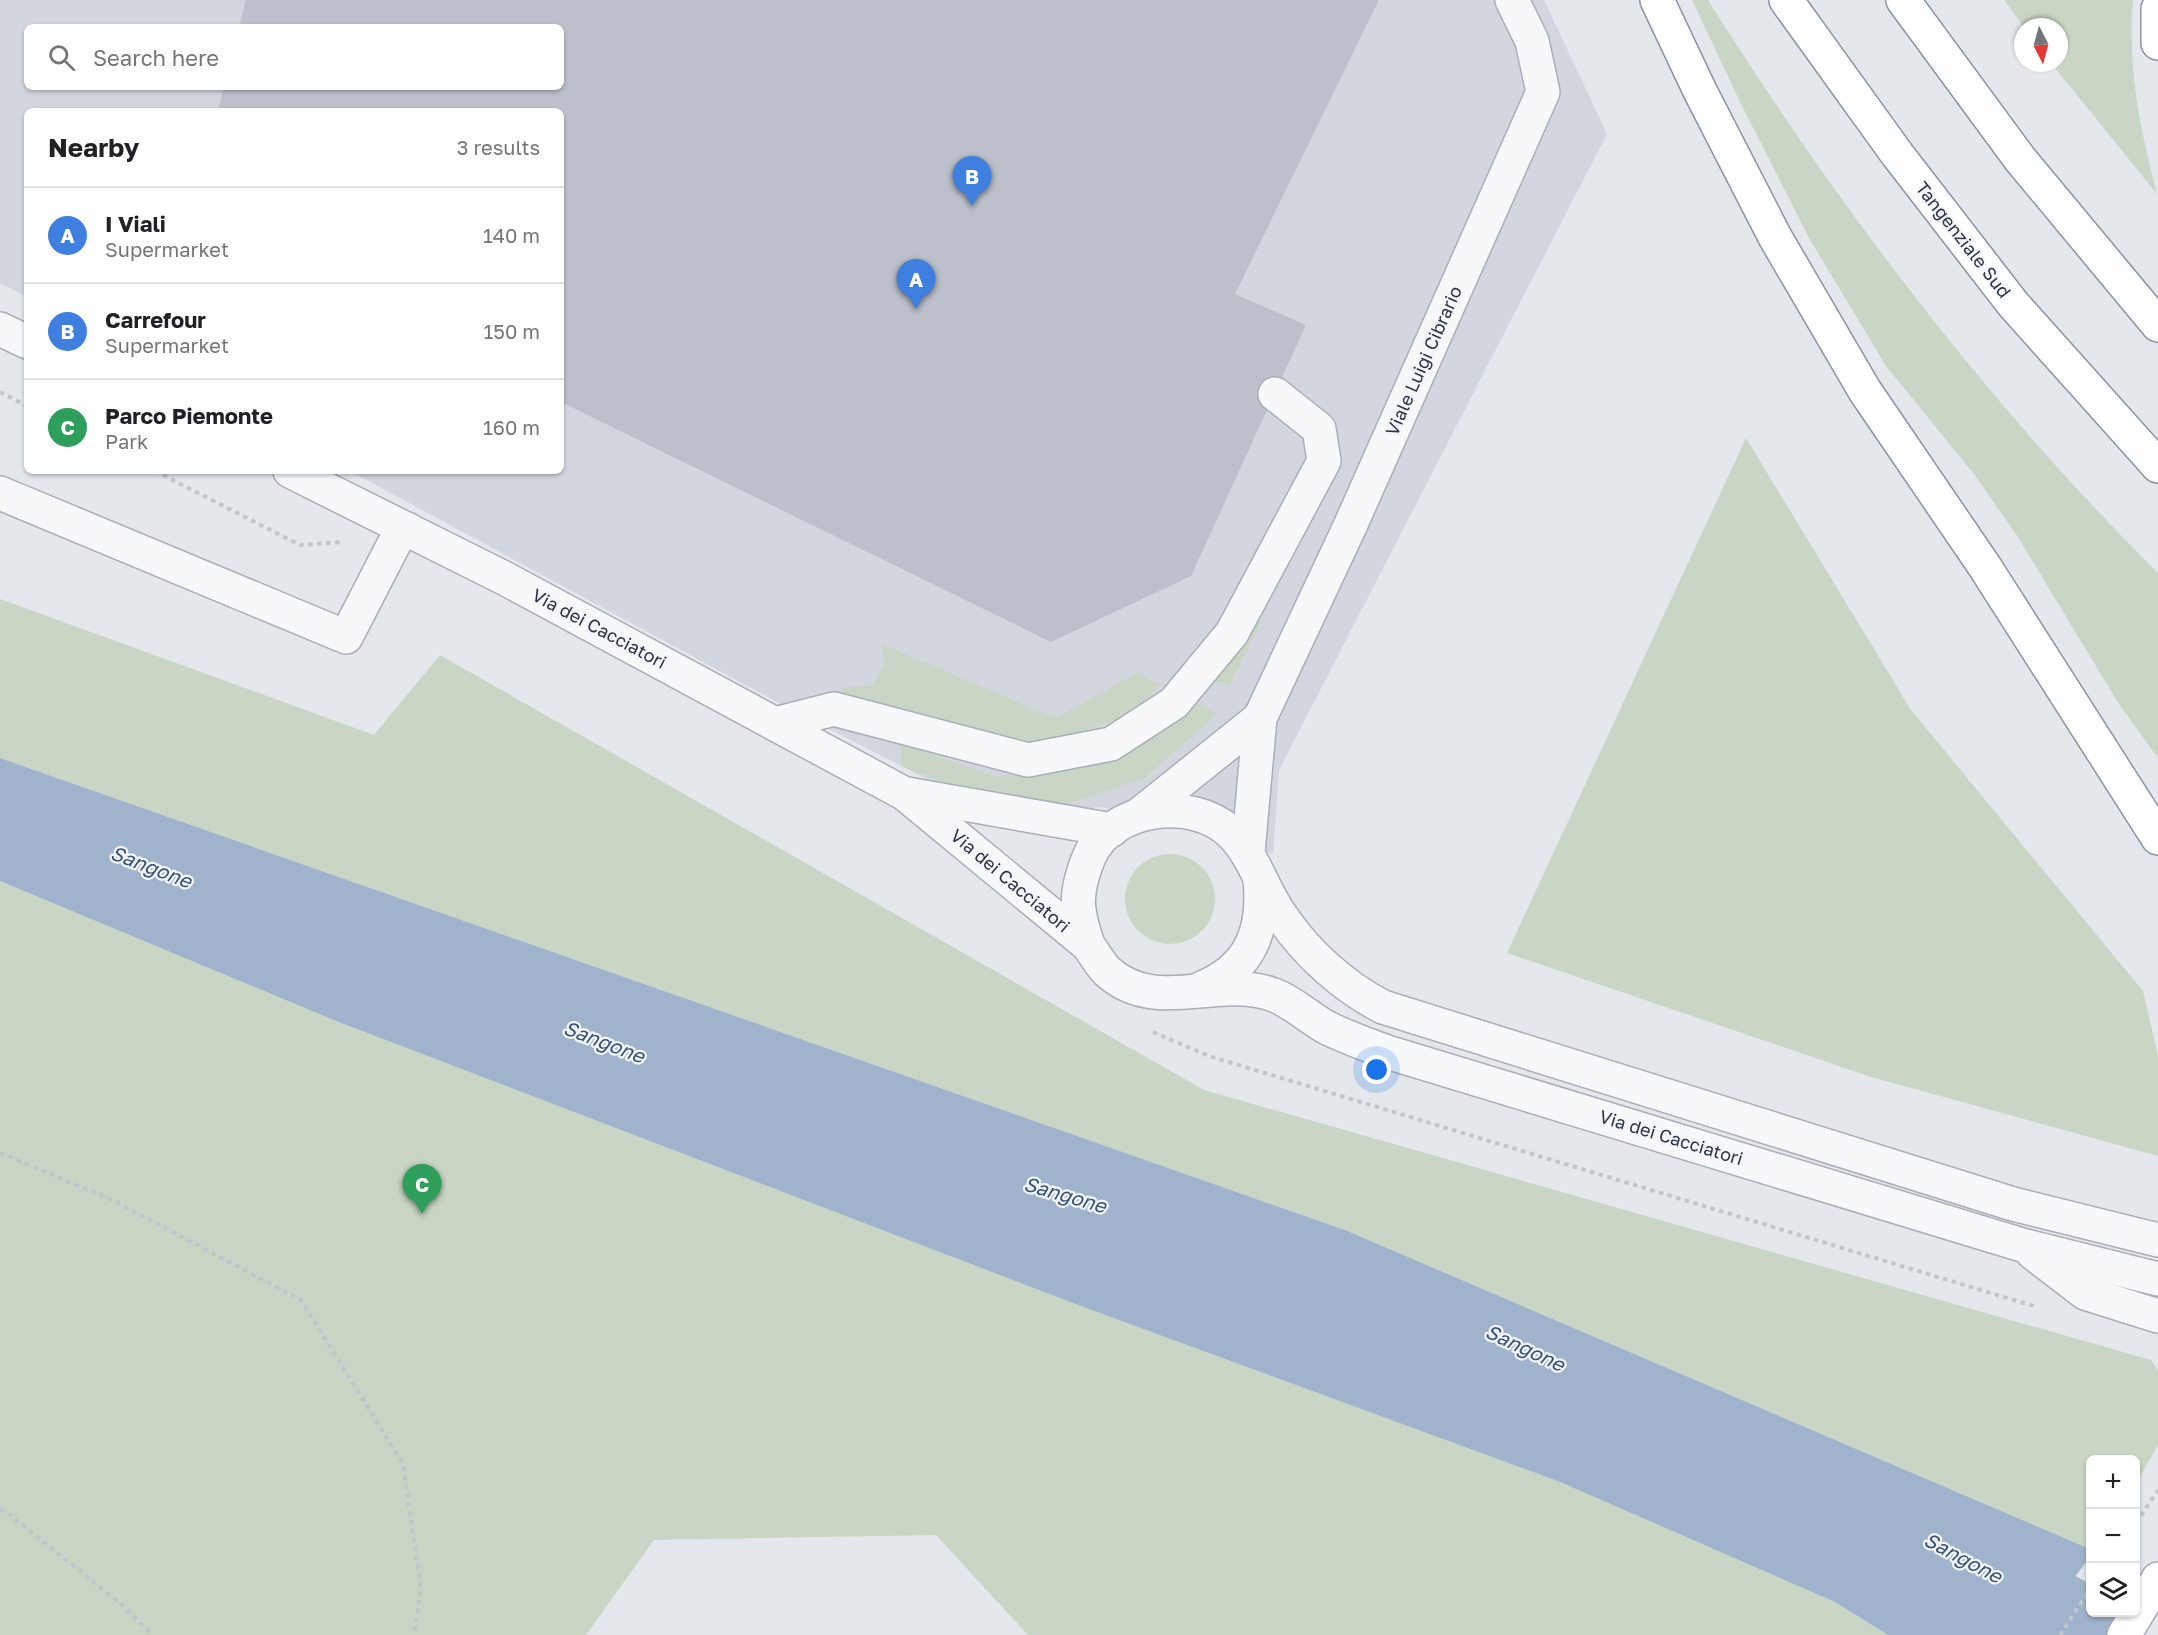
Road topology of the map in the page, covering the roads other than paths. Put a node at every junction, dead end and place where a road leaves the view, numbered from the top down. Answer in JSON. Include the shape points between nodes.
{"nodes":[{"id":1,"x":1512,"y":0,"type":"edge"},
{"id":2,"x":1657,"y":0,"type":"edge"},
{"id":3,"x":1786,"y":0,"type":"edge"},
{"id":4,"x":1903,"y":0,"type":"edge"},
{"id":5,"x":2158,"y":9,"type":"edge"},
{"id":6,"x":2158,"y":43,"type":"edge"},
{"id":7,"x":2158,"y":326,"type":"edge"},
{"id":8,"x":0,"y":329,"type":"edge"},
{"id":9,"x":24,"y":341,"type":"edge"},
{"id":10,"x":1275,"y":394,"type":"dead end"},
{"id":11,"x":2158,"y":466,"type":"edge"},
{"id":12,"x":295,"y":474,"type":"edge"},
{"id":13,"x":0,"y":493,"type":"edge"},
{"id":14,"x":401,"y":534,"type":"junction"},
{"id":15,"x":1260,"y":717,"type":"junction"},
{"id":16,"x":775,"y":724,"type":"junction"},
{"id":17,"x":905,"y":794,"type":"junction"},
{"id":18,"x":1140,"y":814,"type":"junction"},
{"id":19,"x":1112,"y":830,"type":"junction"},
{"id":20,"x":2158,"y":838,"type":"edge"},
{"id":21,"x":1254,"y":865,"type":"junction"},
{"id":22,"x":1088,"y":945,"type":"junction"},
{"id":23,"x":1192,"y":992,"type":"junction"},
{"id":24,"x":2158,"y":1240,"type":"edge"},
{"id":25,"x":2022,"y":1245,"type":"junction"},
{"id":26,"x":2158,"y":1279,"type":"edge"},
{"id":27,"x":2158,"y":1316,"type":"edge"},
{"id":28,"x":2158,"y":1579,"type":"edge"},
{"id":29,"x":2132,"y":1622,"type":"edge"}],
"edges":[{"from":1,"to":15,"type":"street","name":"Viale Luigi Cibrario","via":[[1532,41],[1543,92],[1356,513]]},
{"from":2,"to":20,"type":"main road","via":[[1775,237],[1865,391],[1985,567]]},
{"from":3,"to":11,"type":"main road","name":"Tangenziale Sud","via":[[1897,154],[2013,304]]},
{"from":4,"to":7,"type":"main road","via":[[2020,159]]},
{"from":5,"to":6,"type":"main road"},
{"from":8,"to":9,"type":"street"},
{"from":10,"to":16,"type":"street","via":[[1319,429],[1324,462],[1232,633],[1165,709],[1111,744],[1028,760],[834,709]]},
{"from":12,"to":14,"type":"street","name":"Via dei Cacciatori"},
{"from":13,"to":14,"type":"street","via":[[346,637]]},
{"from":14,"to":16,"type":"street","name":"Via dei Cacciatori","via":[[506,579]]},
{"from":15,"to":18,"type":"street"},
{"from":15,"to":21,"type":"street"},
{"from":16,"to":17,"type":"street","name":"Via dei Cacciatori"},
{"from":17,"to":19,"type":"street","name":"Via dei Cacciatori"},
{"from":17,"to":22,"type":"street","name":"Via dei Cacciatori"},
{"from":18,"to":19,"type":"street","name":"Via dei Cacciatori"},
{"from":18,"to":21,"type":"street","name":"Via dei Cacciatori","via":[[1171,809],[1203,815],[1228,830]]},
{"from":19,"to":22,"type":"street","name":"Via dei Cacciatori","via":[[1090,854],[1079,884],[1078,915]]},
{"from":21,"to":23,"type":"street","name":"Via dei Cacciatori","via":[[1263,907],[1256,936],[1242,962],[1219,981]]},
{"from":21,"to":24,"type":"street","name":"Via dei Cacciatori","via":[[1281,917],[1310,950],[1362,996],[1383,1007],[2013,1204]]},
{"from":22,"to":23,"type":"street","name":"Via dei Cacciatori","via":[[1107,971],[1134,988],[1163,994]]},
{"from":23,"to":25,"type":"street","name":"Via dei Cacciatori","via":[[1231,986],[1275,995],[1325,1026],[1387,1052]]},
{"from":25,"to":26,"type":"street","name":"Via dei Cacciatori"},
{"from":25,"to":27,"type":"street","via":[[2085,1293]]},
{"from":28,"to":29,"type":"main road"}]}
